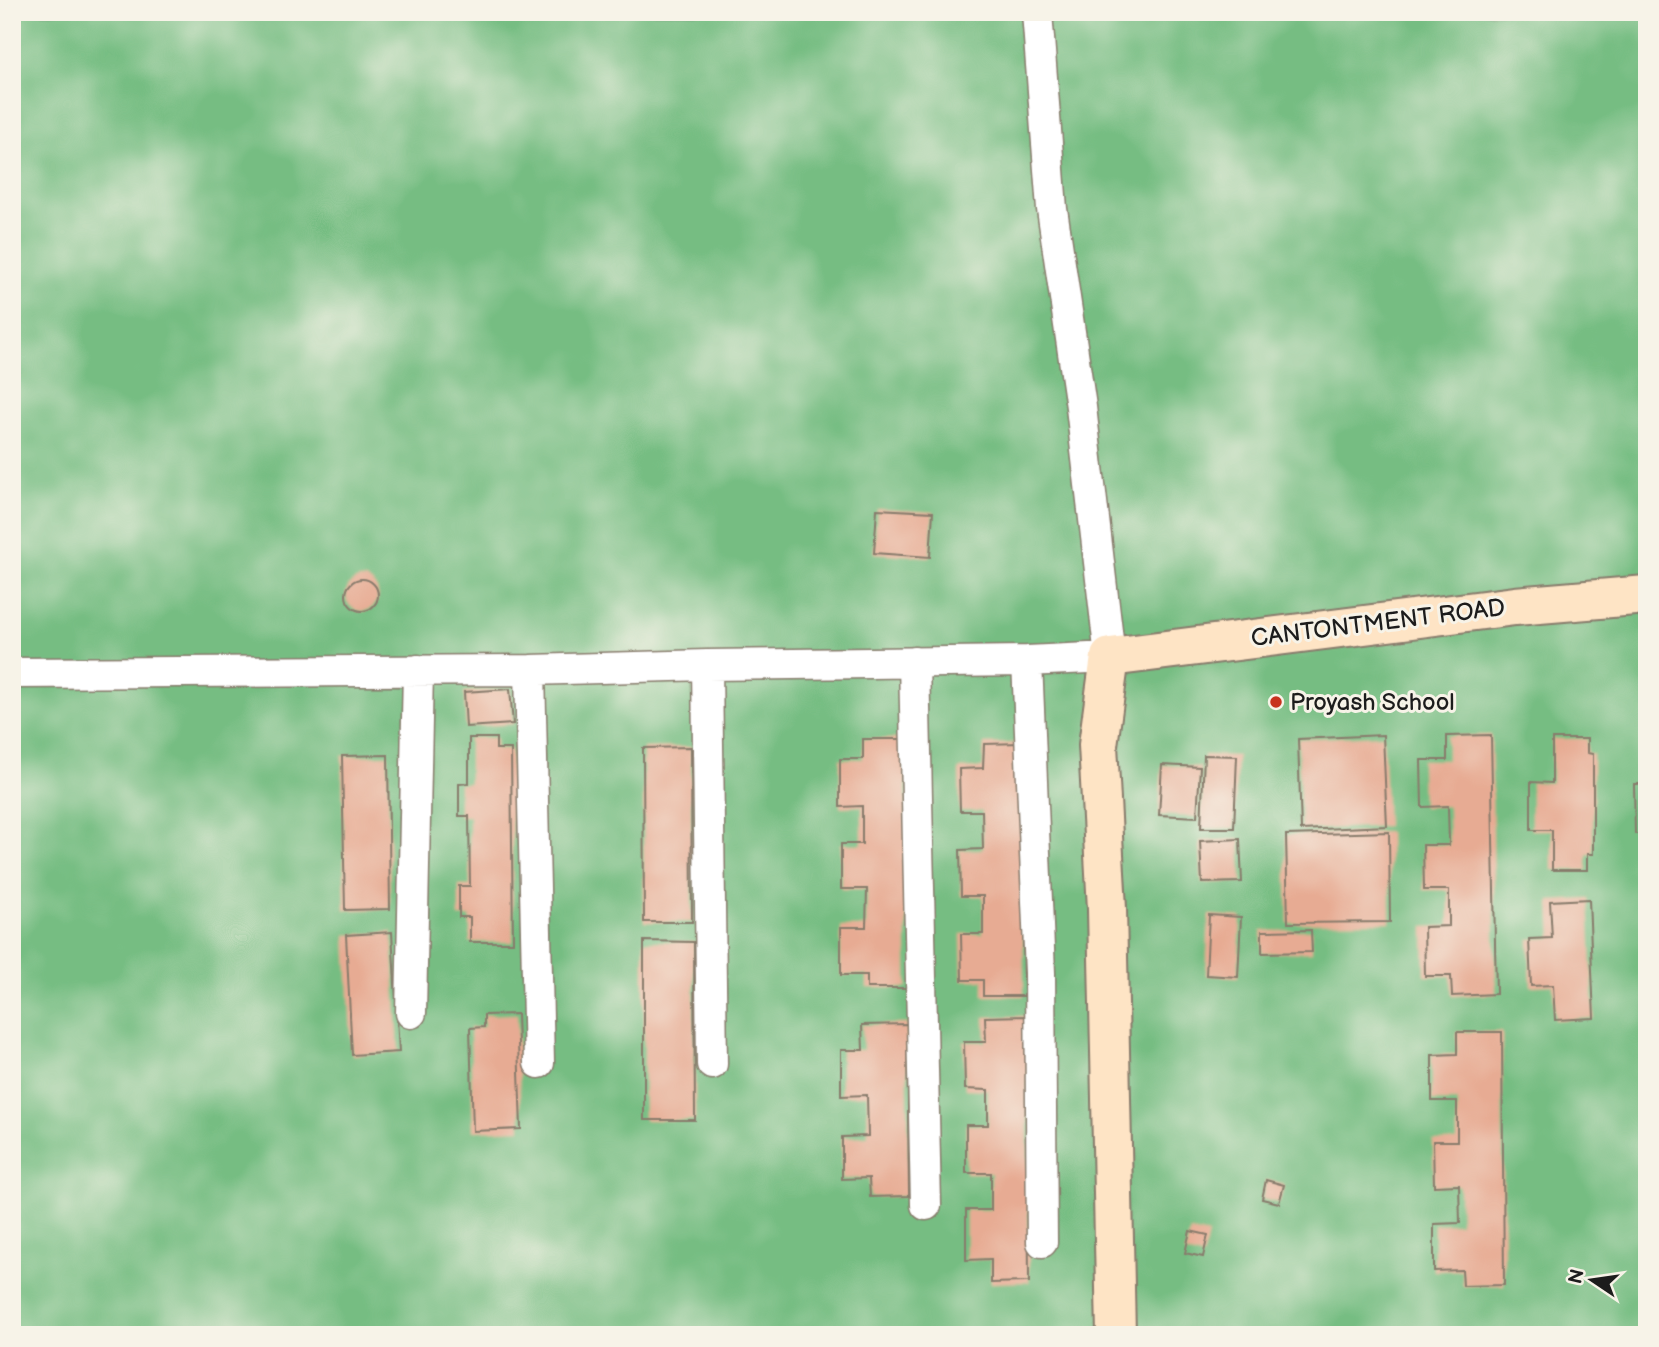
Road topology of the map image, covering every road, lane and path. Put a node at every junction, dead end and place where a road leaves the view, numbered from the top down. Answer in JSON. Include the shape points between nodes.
{"nodes":[{"id":1,"x":1037,"y":12,"type":"edge"},
{"id":2,"x":1647,"y":594,"type":"edge"},
{"id":3,"x":1110,"y":657,"type":"junction"},
{"id":4,"x":1027,"y":661,"type":"junction"},
{"id":5,"x":914,"y":662,"type":"junction"},
{"id":6,"x":707,"y":665,"type":"junction"},
{"id":7,"x":418,"y":670,"type":"junction"},
{"id":8,"x":530,"y":670,"type":"junction"},
{"id":9,"x":12,"y":673,"type":"edge"},
{"id":10,"x":411,"y":1013,"type":"dead end"},
{"id":11,"x":539,"y":1063,"type":"dead end"},
{"id":12,"x":712,"y":1064,"type":"dead end"},
{"id":13,"x":926,"y":1205,"type":"dead end"},
{"id":14,"x":1042,"y":1242,"type":"dead end"},
{"id":15,"x":1116,"y":1335,"type":"edge"}],
"edges":[{"from":1,"to":3,"type":"street","via":[[1052,209]]},
{"from":2,"to":3,"type":"street","name":"CANTONTMENT ROAD"},
{"from":3,"to":4,"type":"street"},
{"from":3,"to":15,"type":"street","via":[[1098,745],[1107,909]]},
{"from":4,"to":5,"type":"street"},
{"from":4,"to":14,"type":"street","via":[[1040,974]]},
{"from":5,"to":6,"type":"street"},
{"from":5,"to":13,"type":"street"},
{"from":6,"to":8,"type":"street"},
{"from":6,"to":12,"type":"street"},
{"from":7,"to":8,"type":"street"},
{"from":7,"to":9,"type":"street"},
{"from":7,"to":10,"type":"street"},
{"from":8,"to":11,"type":"street"}]}
